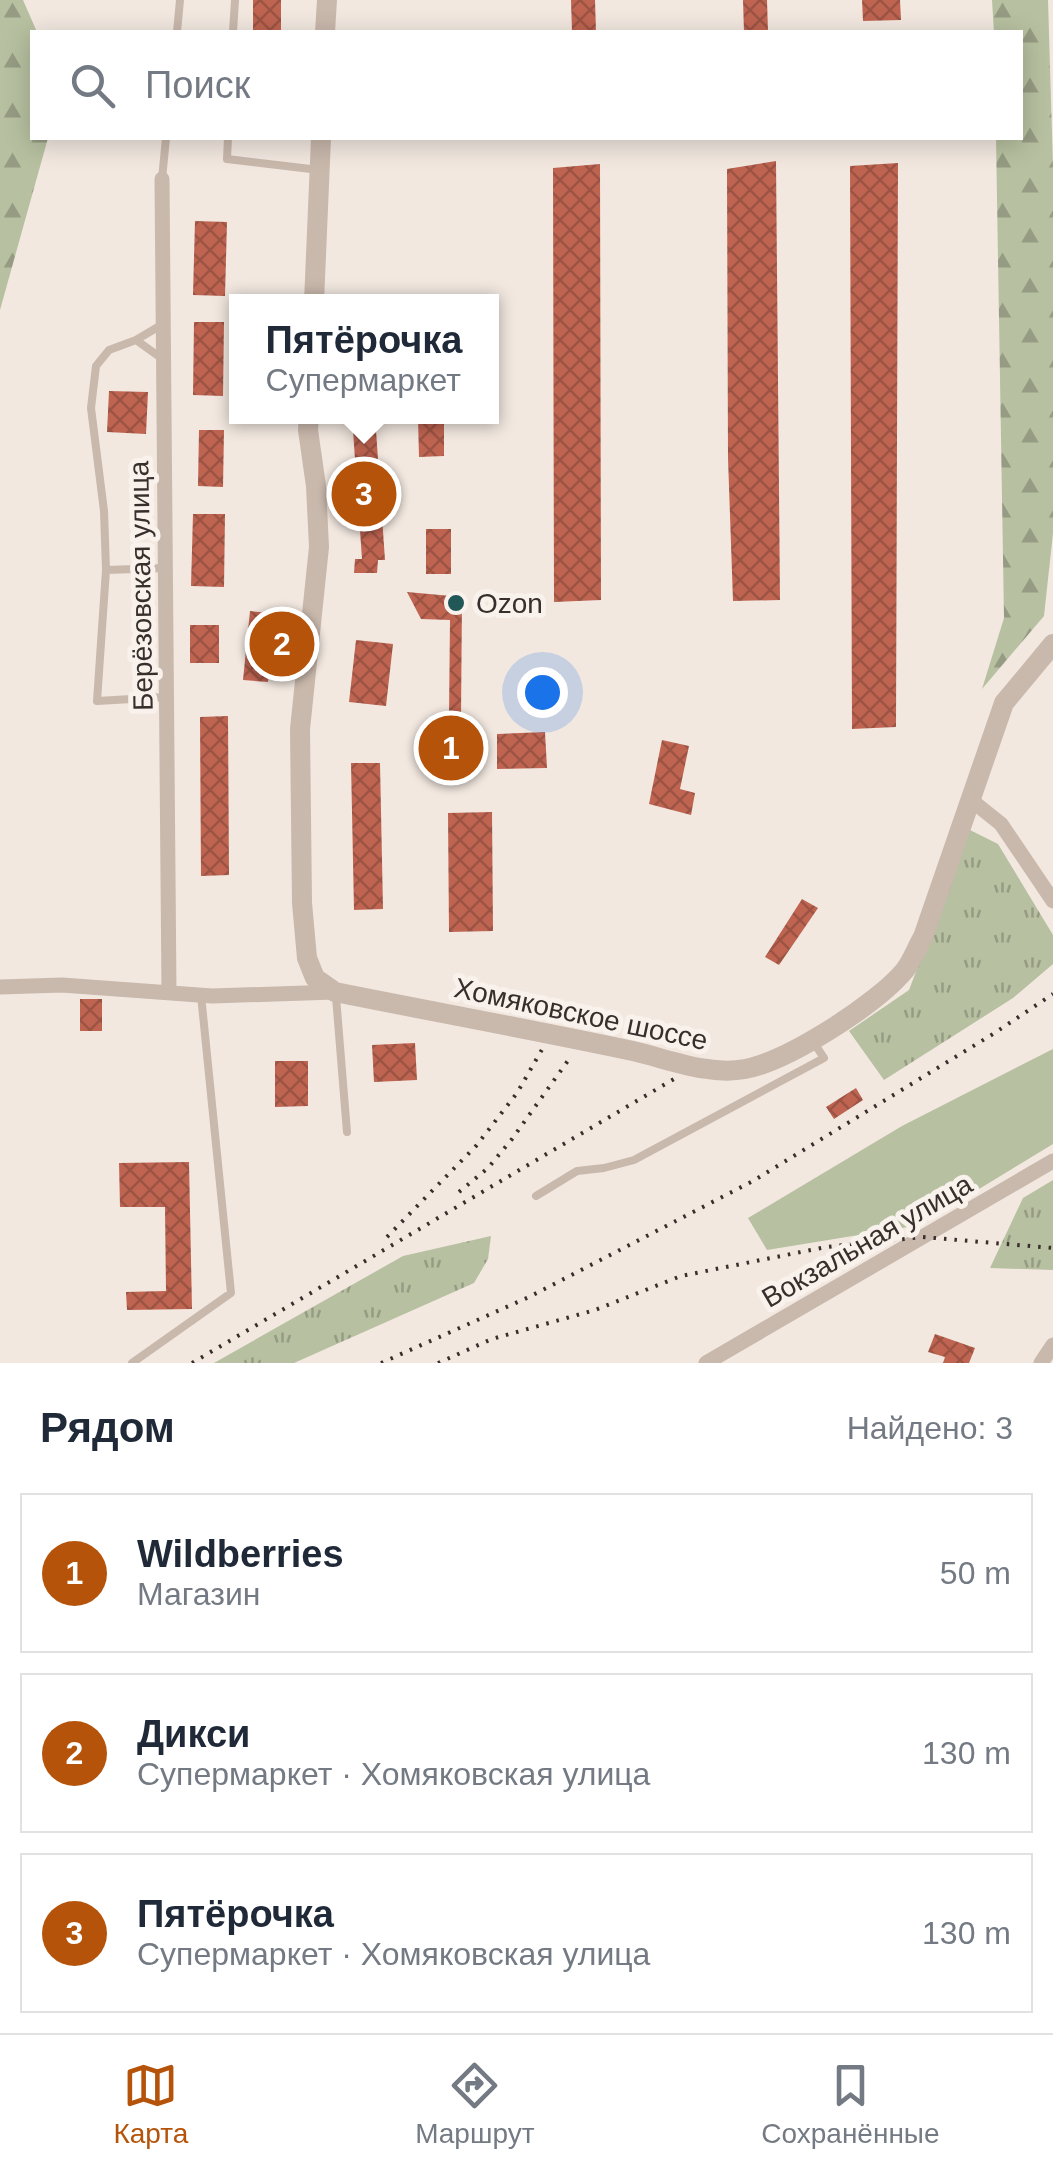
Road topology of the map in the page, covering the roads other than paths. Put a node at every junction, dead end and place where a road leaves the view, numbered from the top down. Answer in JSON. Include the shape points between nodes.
{"nodes":[{"id":1,"x":180,"y":0,"type":"edge"},
{"id":2,"x":235,"y":0,"type":"edge"},
{"id":3,"x":327,"y":0,"type":"edge"},
{"id":4,"x":176,"y":30,"type":"edge"},
{"id":5,"x":233,"y":30,"type":"edge"},
{"id":6,"x":326,"y":30,"type":"edge"},
{"id":7,"x":166,"y":140,"type":"edge"},
{"id":8,"x":228,"y":140,"type":"edge"},
{"id":9,"x":321,"y":140,"type":"edge"},
{"id":10,"x":319,"y":170,"type":"junction"},
{"id":11,"x":162,"y":179,"type":"joint"},
{"id":12,"x":314,"y":294,"type":"edge"},
{"id":13,"x":163,"y":324,"type":"junction"},
{"id":14,"x":136,"y":340,"type":"junction"},
{"id":15,"x":164,"y":360,"type":"junction"},
{"id":16,"x":308,"y":424,"type":"edge"},
{"id":17,"x":166,"y":568,"type":"junction"},
{"id":18,"x":106,"y":570,"type":"junction"},
{"id":19,"x":1053,"y":644,"type":"edge"},
{"id":20,"x":167,"y":697,"type":"junction"},
{"id":21,"x":971,"y":800,"type":"junction"},
{"id":22,"x":1053,"y":900,"type":"edge"},
{"id":23,"x":0,"y":987,"type":"edge"},
{"id":24,"x":169,"y":992,"type":"junction"},
{"id":25,"x":335,"y":992,"type":"junction"},
{"id":26,"x":200,"y":995,"type":"junction"},
{"id":27,"x":812,"y":1039,"type":"junction"},
{"id":28,"x":347,"y":1132,"type":"dead end"},
{"id":29,"x":1053,"y":1161,"type":"edge"},
{"id":30,"x":536,"y":1196,"type":"dead end"},
{"id":31,"x":1053,"y":1345,"type":"edge"},
{"id":32,"x":132,"y":1363,"type":"edge"},
{"id":33,"x":706,"y":1363,"type":"edge"},
{"id":34,"x":1041,"y":1363,"type":"edge"}],
"edges":[{"from":1,"to":4,"type":"lane"},
{"from":2,"to":5,"type":"lane"},
{"from":3,"to":6,"type":"street"},
{"from":7,"to":11,"type":"lane"},
{"from":8,"to":10,"type":"lane","via":[[227,159]]},
{"from":9,"to":10,"type":"street"},
{"from":10,"to":12,"type":"street"},
{"from":11,"to":13,"type":"street","name":"Берёзовская улица"},
{"from":13,"to":14,"type":"lane"},
{"from":13,"to":15,"type":"street","name":"Берёзовская улица"},
{"from":14,"to":15,"type":"lane"},
{"from":14,"to":18,"type":"lane","via":[[109,350],[96,366],[91,408]]},
{"from":15,"to":17,"type":"street","name":"Берёзовская улица"},
{"from":16,"to":25,"type":"street","via":[[319,547],[300,729],[302,903],[314,978]]},
{"from":17,"to":18,"type":"lane"},
{"from":17,"to":20,"type":"street","name":"Берёзовская улица"},
{"from":18,"to":20,"type":"lane","via":[[97,701]]},
{"from":19,"to":21,"type":"street","name":"Хомяковское шоссе","via":[[1004,703]]},
{"from":20,"to":24,"type":"street","name":"Берёзовская улица"},
{"from":21,"to":22,"type":"street","via":[[1001,824]]},
{"from":21,"to":27,"type":"street","name":"Хомяковское шоссе","via":[[906,969],[873,1000]]},
{"from":23,"to":24,"type":"street"},
{"from":24,"to":26,"type":"street"},
{"from":25,"to":26,"type":"street"},
{"from":25,"to":27,"type":"street","name":"Хомяковское шоссе","via":[[716,1070],[772,1062]]},
{"from":25,"to":28,"type":"lane"},
{"from":26,"to":32,"type":"lane","via":[[231,1293]]},
{"from":27,"to":30,"type":"lane","via":[[824,1058],[634,1160],[577,1171]]},
{"from":29,"to":33,"type":"street","name":"Вокзальная улица"},
{"from":31,"to":34,"type":"street"}]}
